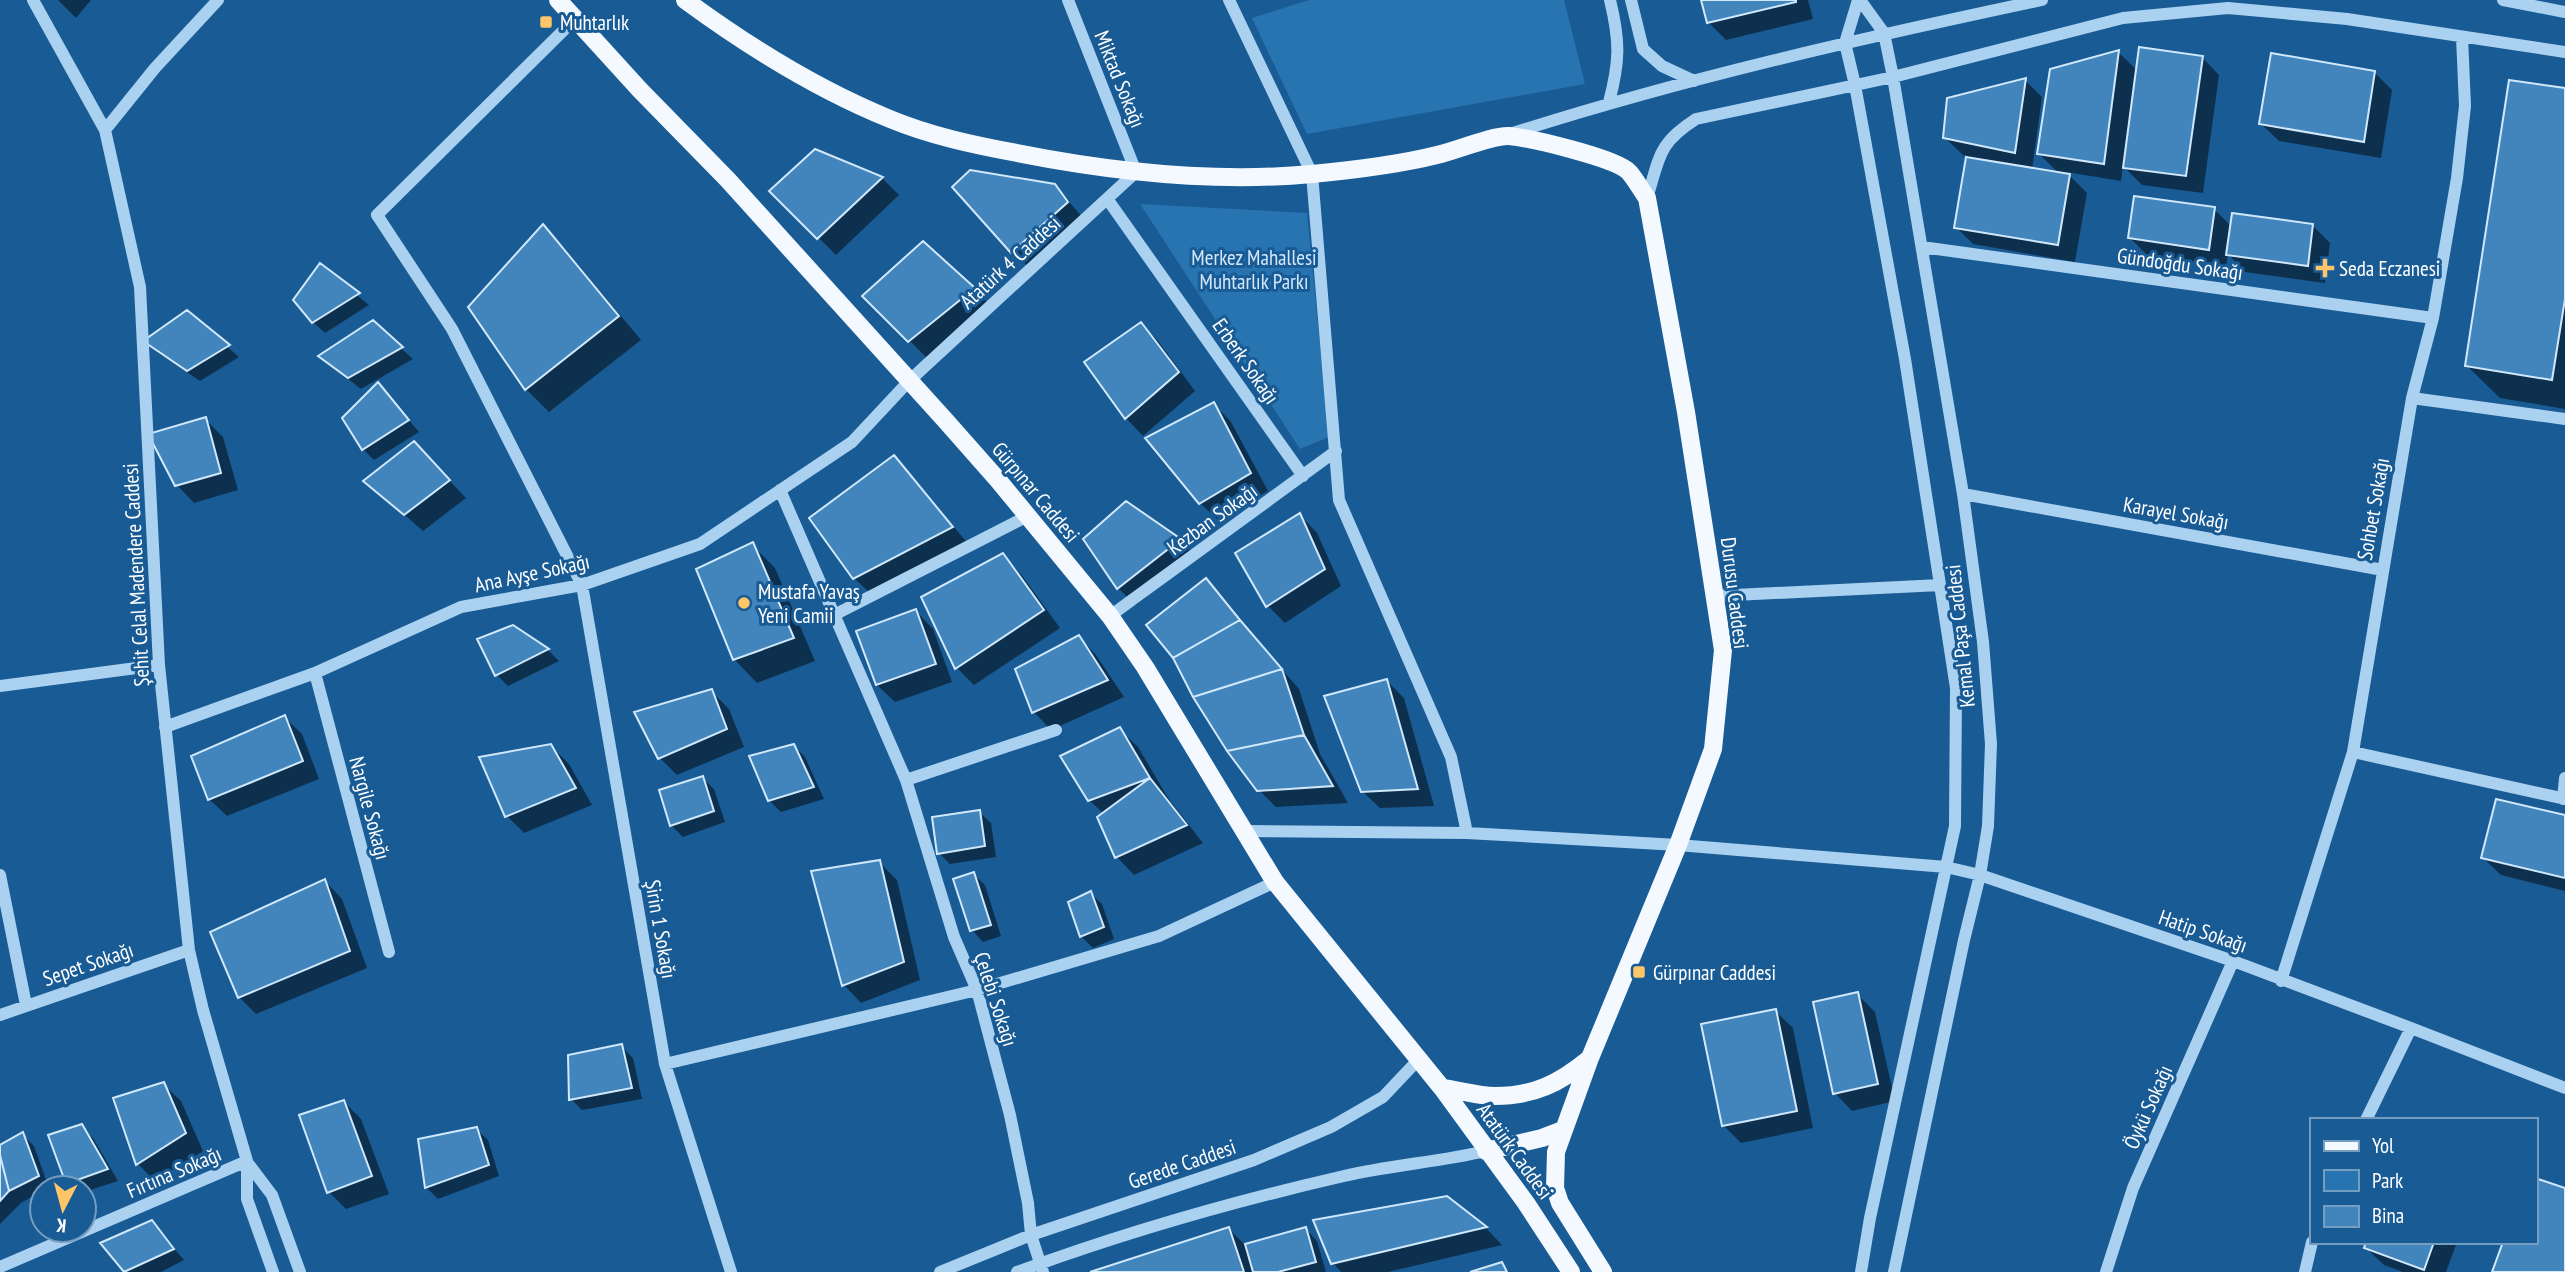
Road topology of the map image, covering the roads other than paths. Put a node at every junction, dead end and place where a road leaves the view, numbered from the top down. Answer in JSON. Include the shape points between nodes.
{"nodes":[{"id":1,"x":33,"y":0,"type":"edge"},
{"id":2,"x":218,"y":0,"type":"edge"},
{"id":3,"x":558,"y":0,"type":"edge"},
{"id":4,"x":685,"y":0,"type":"edge"},
{"id":5,"x":1068,"y":0,"type":"edge"},
{"id":6,"x":1229,"y":0,"type":"edge"},
{"id":7,"x":1610,"y":0,"type":"edge"},
{"id":8,"x":1631,"y":0,"type":"edge"},
{"id":9,"x":1859,"y":0,"type":"edge"},
{"id":10,"x":2042,"y":0,"type":"edge"},
{"id":11,"x":2503,"y":0,"type":"edge"},
{"id":12,"x":2228,"y":4,"type":"edge"},
{"id":13,"x":2565,"y":12,"type":"edge"},
{"id":14,"x":576,"y":18,"type":"junction"},
{"id":15,"x":1884,"y":33,"type":"junction"},
{"id":16,"x":2462,"y":37,"type":"junction"},
{"id":17,"x":1845,"y":43,"type":"junction"},
{"id":18,"x":2565,"y":52,"type":"edge"},
{"id":19,"x":1893,"y":77,"type":"junction"},
{"id":20,"x":1694,"y":81,"type":"junction"},
{"id":21,"x":1855,"y":85,"type":"junction"},
{"id":22,"x":1609,"y":102,"type":"junction"},
{"id":23,"x":105,"y":130,"type":"junction"},
{"id":24,"x":1506,"y":135,"type":"junction"},
{"id":25,"x":1136,"y":172,"type":"junction"},
{"id":26,"x":1312,"y":174,"type":"junction"},
{"id":27,"x":1647,"y":198,"type":"junction"},
{"id":28,"x":1108,"y":200,"type":"junction"},
{"id":29,"x":1922,"y":247,"type":"junction"},
{"id":30,"x":2433,"y":318,"type":"junction"},
{"id":31,"x":909,"y":381,"type":"junction"},
{"id":32,"x":2412,"y":398,"type":"junction"},
{"id":33,"x":2565,"y":419,"type":"edge"},
{"id":34,"x":1336,"y":451,"type":"junction"},
{"id":35,"x":1303,"y":476,"type":"junction"},
{"id":36,"x":780,"y":490,"type":"junction"},
{"id":37,"x":1963,"y":494,"type":"junction"},
{"id":38,"x":1028,"y":516,"type":"junction"},
{"id":39,"x":2383,"y":570,"type":"junction"},
{"id":40,"x":582,"y":585,"type":"junction"},
{"id":41,"x":1940,"y":585,"type":"junction"},
{"id":42,"x":1714,"y":596,"type":"junction"},
{"id":43,"x":834,"y":615,"type":"junction"},
{"id":44,"x":1110,"y":616,"type":"junction"},
{"id":45,"x":159,"y":665,"type":"junction"},
{"id":46,"x":315,"y":673,"type":"junction"},
{"id":47,"x":0,"y":686,"type":"edge"},
{"id":48,"x":165,"y":727,"type":"junction"},
{"id":49,"x":1056,"y":730,"type":"dead end"},
{"id":50,"x":2353,"y":752,"type":"junction"},
{"id":51,"x":2565,"y":778,"type":"edge"},
{"id":52,"x":906,"y":780,"type":"junction"},
{"id":53,"x":2564,"y":799,"type":"edge"},
{"id":54,"x":1245,"y":831,"type":"junction"},
{"id":55,"x":1467,"y":833,"type":"junction"},
{"id":56,"x":1678,"y":845,"type":"junction"},
{"id":57,"x":1946,"y":867,"type":"junction"},
{"id":58,"x":0,"y":874,"type":"edge"},
{"id":59,"x":1980,"y":875,"type":"junction"},
{"id":60,"x":1275,"y":882,"type":"junction"},
{"id":61,"x":189,"y":950,"type":"junction"},
{"id":62,"x":389,"y":952,"type":"dead end"},
{"id":63,"x":2233,"y":961,"type":"junction"},
{"id":64,"x":2281,"y":981,"type":"junction"},
{"id":65,"x":977,"y":990,"type":"junction"},
{"id":66,"x":26,"y":1005,"type":"junction"},
{"id":67,"x":0,"y":1015,"type":"edge"},
{"id":68,"x":2411,"y":1028,"type":"junction"},
{"id":69,"x":1590,"y":1058,"type":"junction"},
{"id":70,"x":1418,"y":1060,"type":"junction"},
{"id":71,"x":665,"y":1064,"type":"junction"},
{"id":72,"x":1441,"y":1088,"type":"junction"},
{"id":73,"x":2565,"y":1088,"type":"edge"},
{"id":74,"x":2367,"y":1118,"type":"edge"},
{"id":75,"x":1563,"y":1130,"type":"junction"},
{"id":76,"x":1486,"y":1151,"type":"junction"},
{"id":77,"x":247,"y":1161,"type":"junction"},
{"id":78,"x":1031,"y":1235,"type":"junction"},
{"id":79,"x":2312,"y":1244,"type":"edge"},
{"id":80,"x":0,"y":1267,"type":"edge"},
{"id":81,"x":1042,"y":1268,"type":"edge"},
{"id":82,"x":272,"y":1272,"type":"edge"},
{"id":83,"x":300,"y":1272,"type":"edge"},
{"id":84,"x":731,"y":1272,"type":"edge"},
{"id":85,"x":940,"y":1272,"type":"edge"},
{"id":86,"x":1017,"y":1272,"type":"edge"},
{"id":87,"x":1571,"y":1272,"type":"edge"},
{"id":88,"x":1603,"y":1272,"type":"edge"},
{"id":89,"x":1861,"y":1272,"type":"edge"},
{"id":90,"x":1894,"y":1272,"type":"edge"},
{"id":91,"x":2106,"y":1272,"type":"edge"},
{"id":92,"x":2305,"y":1272,"type":"edge"}],
"edges":[{"from":1,"to":23,"type":"street","name":"Şehit Celal Madendere Caddesi"},
{"from":2,"to":23,"type":"street"},
{"from":3,"to":14,"type":"main road","name":"Gürpınar Caddesi"},
{"from":4,"to":25,"type":"main road","via":[[775,62],[891,120],[955,141]]},
{"from":5,"to":25,"type":"street","name":"Miktad Sokağı"},
{"from":6,"to":26,"type":"street"},
{"from":7,"to":22,"type":"street","via":[[1619,36]]},
{"from":8,"to":20,"type":"street","via":[[1643,49],[1662,66]]},
{"from":9,"to":15,"type":"street","name":"Kemal Paşa Caddesi"},
{"from":9,"to":17,"type":"street","name":"Kemal Paşa Caddesi"},
{"from":10,"to":15,"type":"street"},
{"from":11,"to":13,"type":"street"},
{"from":12,"to":16,"type":"street"},
{"from":12,"to":19,"type":"street","via":[[2123,18]]},
{"from":14,"to":31,"type":"main road","name":"Gürpınar Caddesi"},
{"from":14,"to":40,"type":"street","name":"Şirin 1 Sokağı","via":[[377,215],[452,329]]},
{"from":15,"to":17,"type":"street"},
{"from":15,"to":19,"type":"street","name":"Kemal Paşa Caddesi"},
{"from":16,"to":18,"type":"street"},
{"from":16,"to":30,"type":"street","name":"Sohbet Sokağı","via":[[2465,106]]},
{"from":17,"to":20,"type":"street"},
{"from":17,"to":21,"type":"street","name":"Kemal Paşa Caddesi"},
{"from":19,"to":21,"type":"street"},
{"from":19,"to":29,"type":"street","name":"Kemal Paşa Caddesi"},
{"from":20,"to":22,"type":"street"},
{"from":21,"to":27,"type":"street","via":[[1696,119],[1663,146]]},
{"from":21,"to":41,"type":"street","name":"Kemal Paşa Caddesi"},
{"from":22,"to":24,"type":"street"},
{"from":23,"to":45,"type":"street","name":"Şehit Celal Madendere Caddesi","via":[[140,287]]},
{"from":24,"to":26,"type":"main road","via":[[1436,156]]},
{"from":24,"to":27,"type":"main road","via":[[1606,160],[1628,171]]},
{"from":25,"to":26,"type":"main road"},
{"from":25,"to":28,"type":"street","name":"Atatürk 4 Caddesi"},
{"from":26,"to":34,"type":"street"},
{"from":27,"to":42,"type":"main road","name":"Durusu Caddesi"},
{"from":28,"to":31,"type":"street","name":"Atatürk 4 Caddesi"},
{"from":28,"to":35,"type":"street","name":"Erberk Sokağı"},
{"from":29,"to":30,"type":"street","name":"Gündoğdu Sokağı"},
{"from":29,"to":37,"type":"street","name":"Kemal Paşa Caddesi"},
{"from":30,"to":32,"type":"street","name":"Sohbet Sokağı"},
{"from":31,"to":36,"type":"street","name":"Ana Ayşe Sokağı","via":[[852,442]]},
{"from":31,"to":38,"type":"main road","name":"Gürpınar Caddesi"},
{"from":32,"to":33,"type":"street"},
{"from":32,"to":39,"type":"street","name":"Sohbet Sokağı"},
{"from":34,"to":35,"type":"street","name":"Kezban Sokağı"},
{"from":34,"to":55,"type":"street","via":[[1339,500],[1451,757]]},
{"from":35,"to":44,"type":"street","name":"Kezban Sokağı"},
{"from":36,"to":40,"type":"street","name":"Ana Ayşe Sokağı","via":[[700,544]]},
{"from":36,"to":43,"type":"street","name":"Çelebi Sokağı"},
{"from":37,"to":39,"type":"street","name":"Karayel Sokağı"},
{"from":37,"to":59,"type":"street","name":"Kemal Paşa Caddesi","via":[[1991,744],[1988,826]]},
{"from":38,"to":43,"type":"street"},
{"from":38,"to":44,"type":"main road","name":"Gürpınar Caddesi"},
{"from":39,"to":50,"type":"street","name":"Sohbet Sokağı"},
{"from":40,"to":46,"type":"street","name":"Ana Ayşe Sokağı","via":[[461,607]]},
{"from":40,"to":71,"type":"street","name":"Şirin 1 Sokağı"},
{"from":41,"to":42,"type":"street"},
{"from":41,"to":57,"type":"street","name":"Kemal Paşa Caddesi","via":[[1955,688],[1955,826]]},
{"from":42,"to":56,"type":"main road","name":"Durusu Caddesi","via":[[1723,650],[1713,749]]},
{"from":43,"to":52,"type":"street","name":"Çelebi Sokağı"},
{"from":44,"to":54,"type":"main road","name":"Gürpınar Caddesi"},
{"from":45,"to":47,"type":"street"},
{"from":45,"to":48,"type":"street","name":"Şehit Celal Madendere Caddesi"},
{"from":46,"to":48,"type":"street","name":"Ana Ayşe Sokağı"},
{"from":46,"to":62,"type":"street","name":"Nargile Sokağı"},
{"from":48,"to":61,"type":"street","name":"Şehit Celal Madendere Caddesi"},
{"from":49,"to":52,"type":"street"},
{"from":50,"to":53,"type":"street"},
{"from":50,"to":64,"type":"street","name":"Sohbet Sokağı"},
{"from":51,"to":53,"type":"street"},
{"from":52,"to":65,"type":"street","name":"Çelebi Sokağı","via":[[954,937]]},
{"from":54,"to":55,"type":"street","name":"Hatip Sokağı"},
{"from":54,"to":60,"type":"main road","name":"Gürpınar Caddesi"},
{"from":55,"to":56,"type":"street","name":"Hatip Sokağı"},
{"from":56,"to":57,"type":"street","name":"Hatip Sokağı"},
{"from":56,"to":69,"type":"main road","name":"Durusu Caddesi"},
{"from":57,"to":59,"type":"street","name":"Hatip Sokağı"},
{"from":57,"to":89,"type":"street","name":"Kemal Paşa Caddesi"},
{"from":58,"to":66,"type":"street"},
{"from":59,"to":63,"type":"street","name":"Hatip Sokağı"},
{"from":59,"to":90,"type":"street","name":"Kemal Paşa Caddesi"},
{"from":60,"to":65,"type":"street","via":[[1159,936]]},
{"from":60,"to":70,"type":"main road","name":"Gürpınar Caddesi"},
{"from":61,"to":66,"type":"street","name":"Sepet Sokağı"},
{"from":61,"to":77,"type":"street","name":"Şehit Celal Madendere Caddesi"},
{"from":63,"to":64,"type":"street","name":"Hatip Sokağı"},
{"from":63,"to":91,"type":"street","name":"Öykü Sokağı","via":[[2133,1188]]},
{"from":64,"to":68,"type":"street","name":"Hatip Sokağı"},
{"from":65,"to":71,"type":"street"},
{"from":65,"to":78,"type":"street","name":"Çelebi Sokağı","via":[[1010,1115]]},
{"from":66,"to":67,"type":"street","name":"Sepet Sokağı"},
{"from":68,"to":73,"type":"street","name":"Hatip Sokağı"},
{"from":68,"to":74,"type":"street"},
{"from":69,"to":72,"type":"main road","via":[[1552,1086],[1523,1093],[1494,1096]]},
{"from":69,"to":75,"type":"main road","name":"Atatürk Caddesi"},
{"from":70,"to":72,"type":"main road","name":"Atatürk Caddesi"},
{"from":70,"to":78,"type":"street","name":"Gerede Caddesi","via":[[1383,1097],[1331,1127],[1254,1160]]},
{"from":71,"to":84,"type":"street","name":"Şirin 1 Sokağı"},
{"from":72,"to":76,"type":"main road","name":"Atatürk Caddesi"},
{"from":75,"to":76,"type":"main road"},
{"from":75,"to":88,"type":"main road","name":"Atatürk Caddesi","via":[[1556,1152],[1555,1188]]},
{"from":76,"to":81,"type":"street","via":[[1348,1175],[1233,1204]]},
{"from":76,"to":87,"type":"main road","name":"Atatürk Caddesi"},
{"from":77,"to":80,"type":"street","name":"Fırtına Sokağı"},
{"from":77,"to":82,"type":"street","name":"Şehit Celal Madendere Caddesi","via":[[247,1199]]},
{"from":77,"to":83,"type":"street","name":"Şehit Celal Madendere Caddesi","via":[[272,1195]]},
{"from":78,"to":81,"type":"street","name":"Çelebi Sokağı"},
{"from":78,"to":85,"type":"street","name":"Gerede Caddesi"},
{"from":79,"to":92,"type":"street"},
{"from":81,"to":86,"type":"street"}]}
